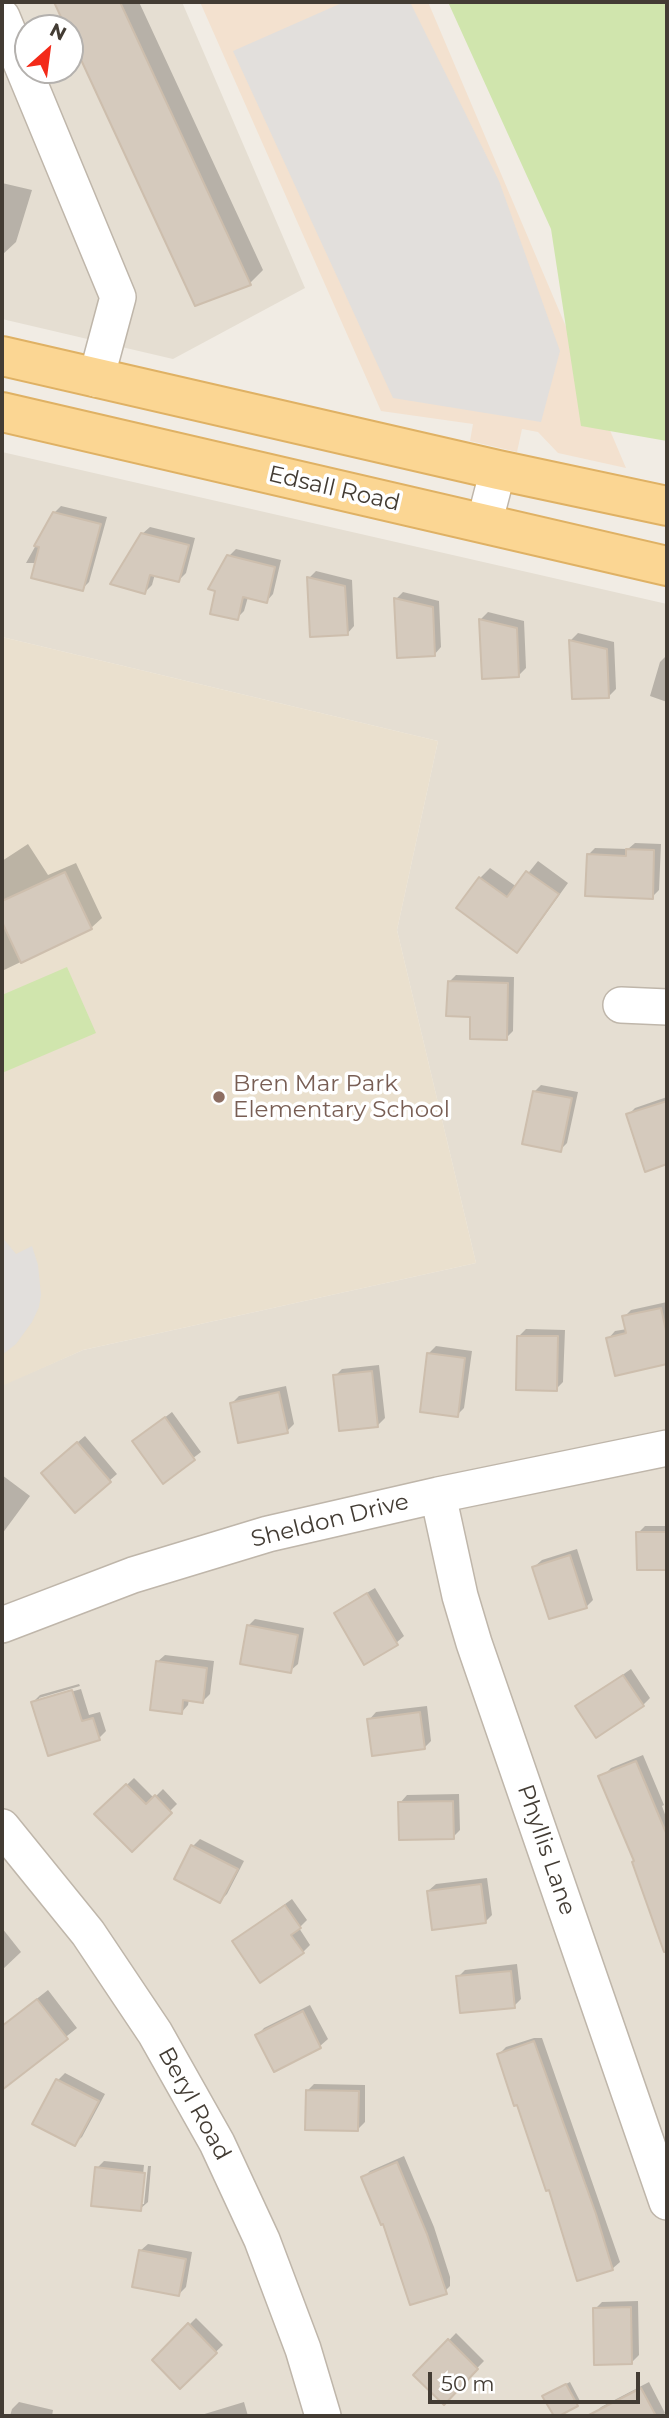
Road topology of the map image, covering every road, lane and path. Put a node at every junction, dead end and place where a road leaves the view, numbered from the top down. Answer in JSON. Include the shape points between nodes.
{"nodes":[{"id":1,"x":2,"y":17,"type":"edge"},
{"id":2,"x":2,"y":356,"type":"edge"},
{"id":3,"x":96,"y":379,"type":"junction"},
{"id":4,"x":2,"y":412,"type":"edge"},
{"id":5,"x":498,"y":470,"type":"junction"},
{"id":6,"x":667,"y":506,"type":"edge"},
{"id":7,"x":484,"y":524,"type":"junction"},
{"id":8,"x":667,"y":566,"type":"edge"},
{"id":9,"x":621,"y":1005,"type":"dead end"},
{"id":10,"x":667,"y":1007,"type":"edge"},
{"id":11,"x":667,"y":1448,"type":"edge"},
{"id":12,"x":438,"y":1495,"type":"junction"},
{"id":13,"x":2,"y":1625,"type":"edge"},
{"id":14,"x":2,"y":1827,"type":"edge"},
{"id":15,"x":667,"y":2202,"type":"edge"},
{"id":16,"x":323,"y":2416,"type":"edge"}],
"edges":[{"from":1,"to":3,"type":"street","via":[[118,296]]},
{"from":2,"to":3,"type":"main road"},
{"from":3,"to":5,"type":"main road"},
{"from":4,"to":7,"type":"main road","name":"Edsall Road"},
{"from":5,"to":6,"type":"main road"},
{"from":5,"to":7,"type":"street"},
{"from":7,"to":8,"type":"main road","name":"Edsall Road"},
{"from":9,"to":10,"type":"street"},
{"from":11,"to":12,"type":"street","name":"Sheldon Drive"},
{"from":12,"to":13,"type":"street","name":"Sheldon Drive","via":[[268,1534],[133,1575]]},
{"from":12,"to":15,"type":"street","name":"Phyllis Lane","via":[[474,1643]]},
{"from":14,"to":16,"type":"street","name":"Beryl Road","via":[[88,1933],[155,2033],[217,2143],[267,2252]]}]}
